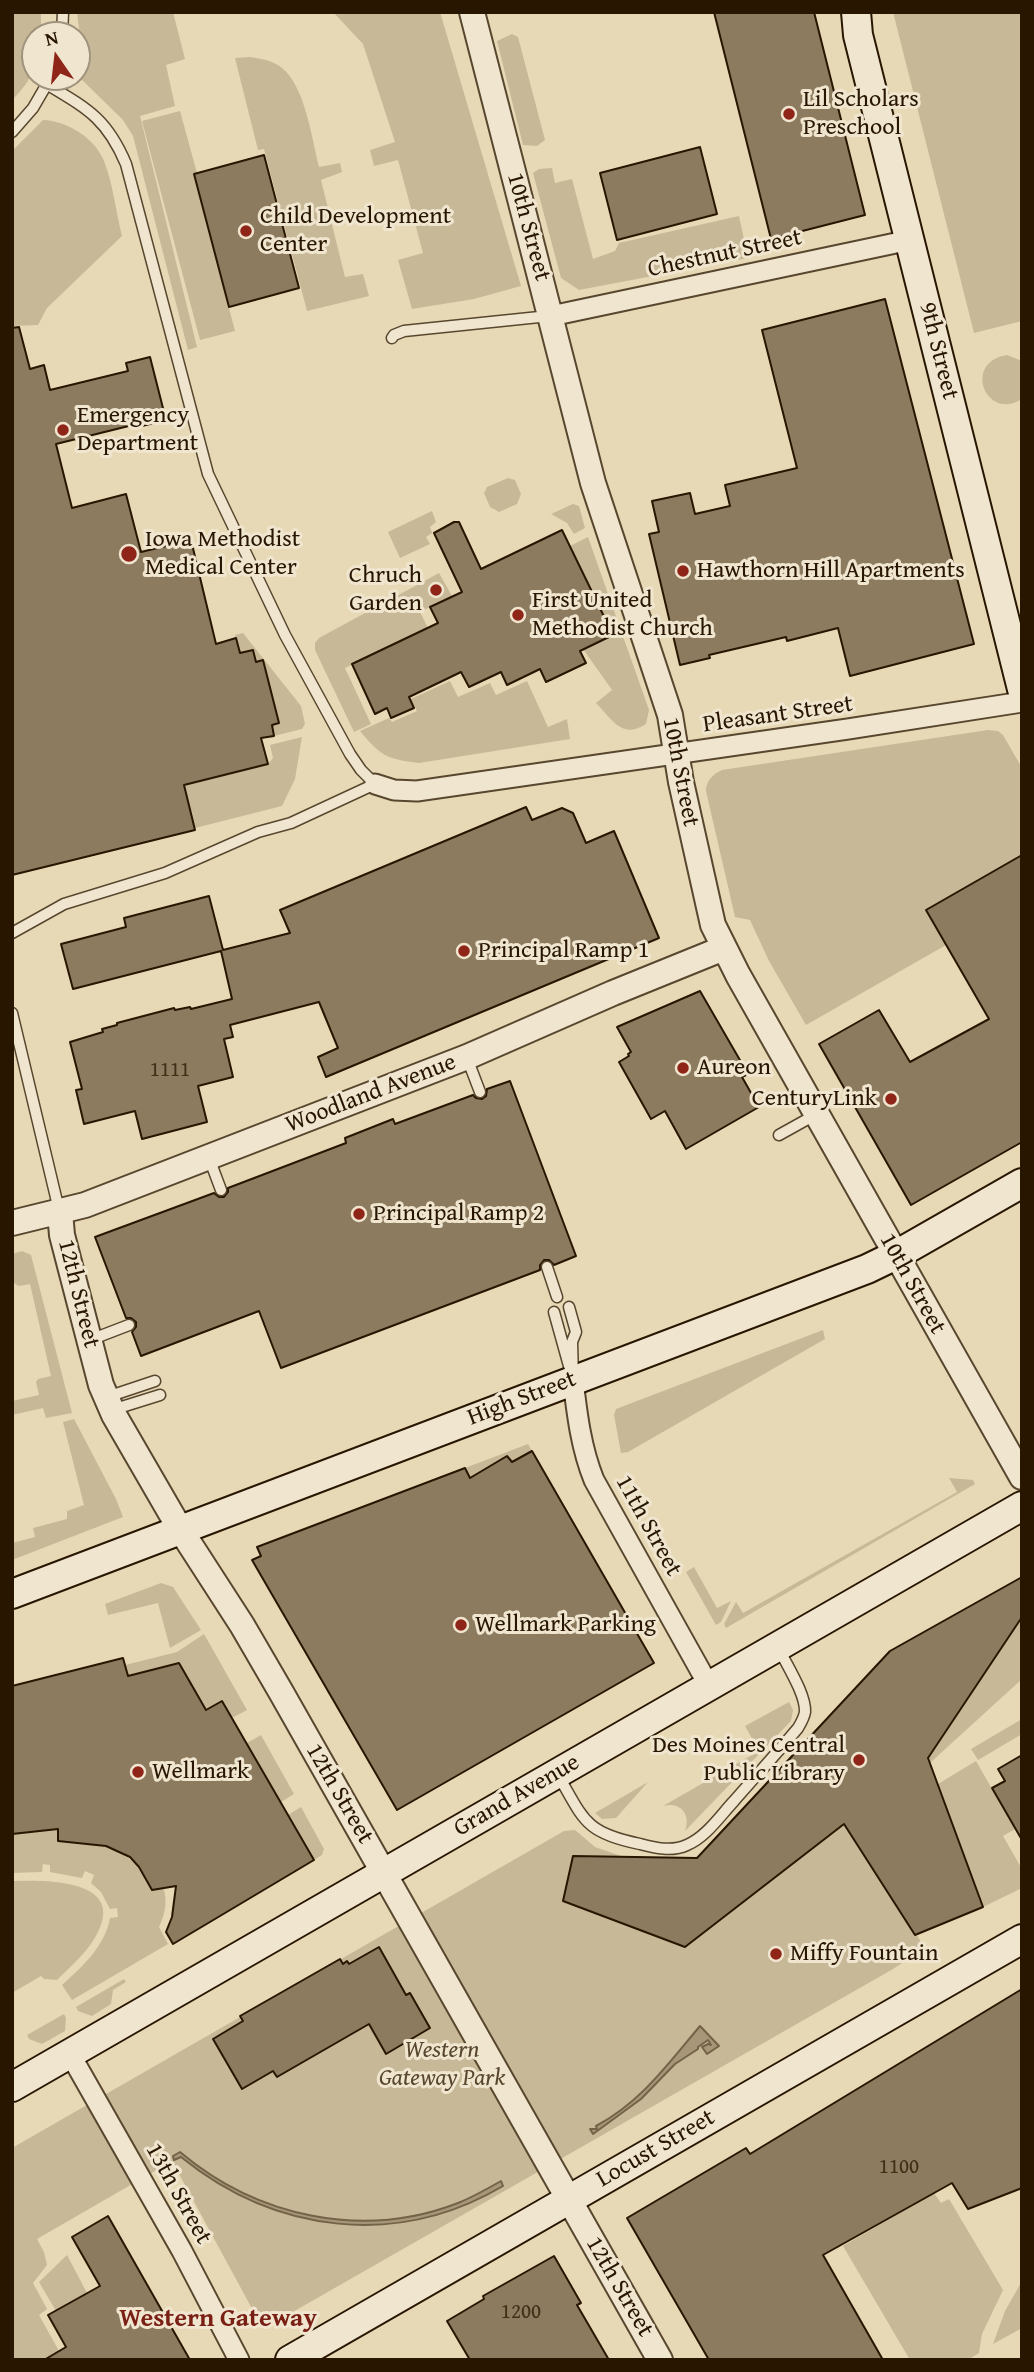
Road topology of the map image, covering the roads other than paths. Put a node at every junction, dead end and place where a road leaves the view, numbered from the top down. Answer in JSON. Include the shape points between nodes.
{"nodes":[{"id":1,"x":472,"y":12,"type":"edge"},
{"id":2,"x":855,"y":20,"type":"edge"},
{"id":3,"x":43,"y":91,"type":"edge"},
{"id":4,"x":63,"y":91,"type":"edge"},
{"id":5,"x":12,"y":132,"type":"edge"},
{"id":6,"x":910,"y":240,"type":"junction"},
{"id":7,"x":551,"y":316,"type":"junction"},
{"id":8,"x":392,"y":338,"type":"dead end"},
{"id":9,"x":1022,"y":689,"type":"edge"},
{"id":10,"x":1022,"y":702,"type":"edge"},
{"id":11,"x":677,"y":754,"type":"junction"},
{"id":12,"x":375,"y":783,"type":"junction"},
{"id":13,"x":12,"y":933,"type":"edge"},
{"id":14,"x":724,"y":948,"type":"junction"},
{"id":15,"x":12,"y":1013,"type":"edge"},
{"id":16,"x":467,"y":1057,"type":"junction"},
{"id":17,"x":480,"y":1092,"type":"dead end"},
{"id":18,"x":816,"y":1114,"type":"junction"},
{"id":19,"x":779,"y":1135,"type":"dead end"},
{"id":20,"x":209,"y":1157,"type":"junction"},
{"id":21,"x":1022,"y":1183,"type":"edge"},
{"id":22,"x":221,"y":1190,"type":"dead end"},
{"id":23,"x":60,"y":1212,"type":"junction"},
{"id":24,"x":12,"y":1223,"type":"edge"},
{"id":25,"x":896,"y":1255,"type":"junction"},
{"id":26,"x":547,"y":1267,"type":"dead end"},
{"id":27,"x":557,"y":1297,"type":"dead end"},
{"id":28,"x":569,"y":1307,"type":"dead end"},
{"id":29,"x":554,"y":1312,"type":"dead end"},
{"id":30,"x":129,"y":1325,"type":"dead end"},
{"id":31,"x":90,"y":1340,"type":"junction"},
{"id":32,"x":573,"y":1380,"type":"junction"},
{"id":33,"x":155,"y":1381,"type":"dead end"},
{"id":34,"x":160,"y":1395,"type":"dead end"},
{"id":35,"x":109,"y":1404,"type":"junction"},
{"id":36,"x":1022,"y":1477,"type":"edge"},
{"id":37,"x":1022,"y":1506,"type":"edge"},
{"id":38,"x":180,"y":1529,"type":"junction"},
{"id":39,"x":12,"y":1594,"type":"edge"},
{"id":40,"x":778,"y":1647,"type":"junction"},
{"id":41,"x":709,"y":1686,"type":"junction"},
{"id":42,"x":557,"y":1773,"type":"junction"},
{"id":43,"x":383,"y":1872,"type":"junction"},
{"id":44,"x":1022,"y":1939,"type":"edge"},
{"id":45,"x":70,"y":2054,"type":"junction"},
{"id":46,"x":12,"y":2087,"type":"edge"},
{"id":47,"x":568,"y":2199,"type":"junction"},
{"id":48,"x":239,"y":2360,"type":"edge"},
{"id":49,"x":290,"y":2360,"type":"edge"},
{"id":50,"x":660,"y":2360,"type":"edge"}],
"edges":[{"from":1,"to":7,"type":"street","name":"10th Street"},
{"from":2,"to":6,"type":"main road","name":"9th Street"},
{"from":3,"to":5,"type":"lane"},
{"from":4,"to":12,"type":"lane","via":[[99,119],[118,145],[208,474],[285,635],[350,754]]},
{"from":6,"to":7,"type":"street","name":"Chestnut Street"},
{"from":6,"to":9,"type":"main road","name":"9th Street"},
{"from":7,"to":8,"type":"lane","via":[[404,331]]},
{"from":7,"to":11,"type":"street","name":"10th Street","via":[[593,483],[666,702]]},
{"from":10,"to":11,"type":"street","name":"Pleasant Street"},
{"from":11,"to":12,"type":"street","name":"Pleasant Street","via":[[416,791]]},
{"from":11,"to":14,"type":"street","name":"10th Street","via":[[713,925]]},
{"from":12,"to":13,"type":"lane","via":[[291,824],[258,832],[165,873],[64,904]]},
{"from":14,"to":16,"type":"street","name":"Woodland Avenue"},
{"from":14,"to":18,"type":"street","name":"10th Street"},
{"from":15,"to":23,"type":"lane"},
{"from":16,"to":17,"type":"lane"},
{"from":16,"to":20,"type":"street","name":"Woodland Avenue"},
{"from":18,"to":19,"type":"lane"},
{"from":18,"to":25,"type":"street","name":"10th Street"},
{"from":20,"to":22,"type":"lane"},
{"from":20,"to":23,"type":"street","name":"Woodland Avenue"},
{"from":21,"to":25,"type":"main road","name":"High Street"},
{"from":23,"to":24,"type":"street","name":"Woodland Avenue"},
{"from":23,"to":31,"type":"street","name":"12th Street"},
{"from":25,"to":32,"type":"main road","name":"High Street"},
{"from":25,"to":36,"type":"street","name":"10th Street"},
{"from":26,"to":27,"type":"lane"},
{"from":28,"to":32,"type":"lane","via":[[576,1332]]},
{"from":29,"to":32,"type":"lane"},
{"from":30,"to":31,"type":"lane"},
{"from":31,"to":35,"type":"street","name":"12th Street"},
{"from":32,"to":38,"type":"main road","name":"High Street"},
{"from":32,"to":41,"type":"street","name":"11th Street","via":[[579,1428],[594,1480]]},
{"from":33,"to":35,"type":"lane"},
{"from":34,"to":35,"type":"lane"},
{"from":35,"to":38,"type":"street","name":"12th Street"},
{"from":37,"to":40,"type":"main road","name":"Grand Avenue"},
{"from":38,"to":39,"type":"main road","name":"High Street"},
{"from":38,"to":43,"type":"street","name":"12th Street","via":[[242,1625]]},
{"from":40,"to":41,"type":"main road","name":"Grand Avenue"},
{"from":40,"to":42,"type":"lane","via":[[803,1702],[803,1720],[713,1825],[688,1845],[660,1849],[617,1840],[593,1828]]},
{"from":41,"to":42,"type":"main road","name":"Grand Avenue"},
{"from":42,"to":43,"type":"main road","name":"Grand Avenue"},
{"from":43,"to":45,"type":"main road","name":"Grand Avenue"},
{"from":43,"to":47,"type":"street","name":"12th Street"},
{"from":44,"to":47,"type":"main road","name":"Locust Street"},
{"from":45,"to":46,"type":"main road","name":"Grand Avenue"},
{"from":45,"to":48,"type":"street","name":"13th Street"},
{"from":47,"to":49,"type":"main road","name":"Locust Street"},
{"from":47,"to":50,"type":"street","name":"12th Street"}]}
